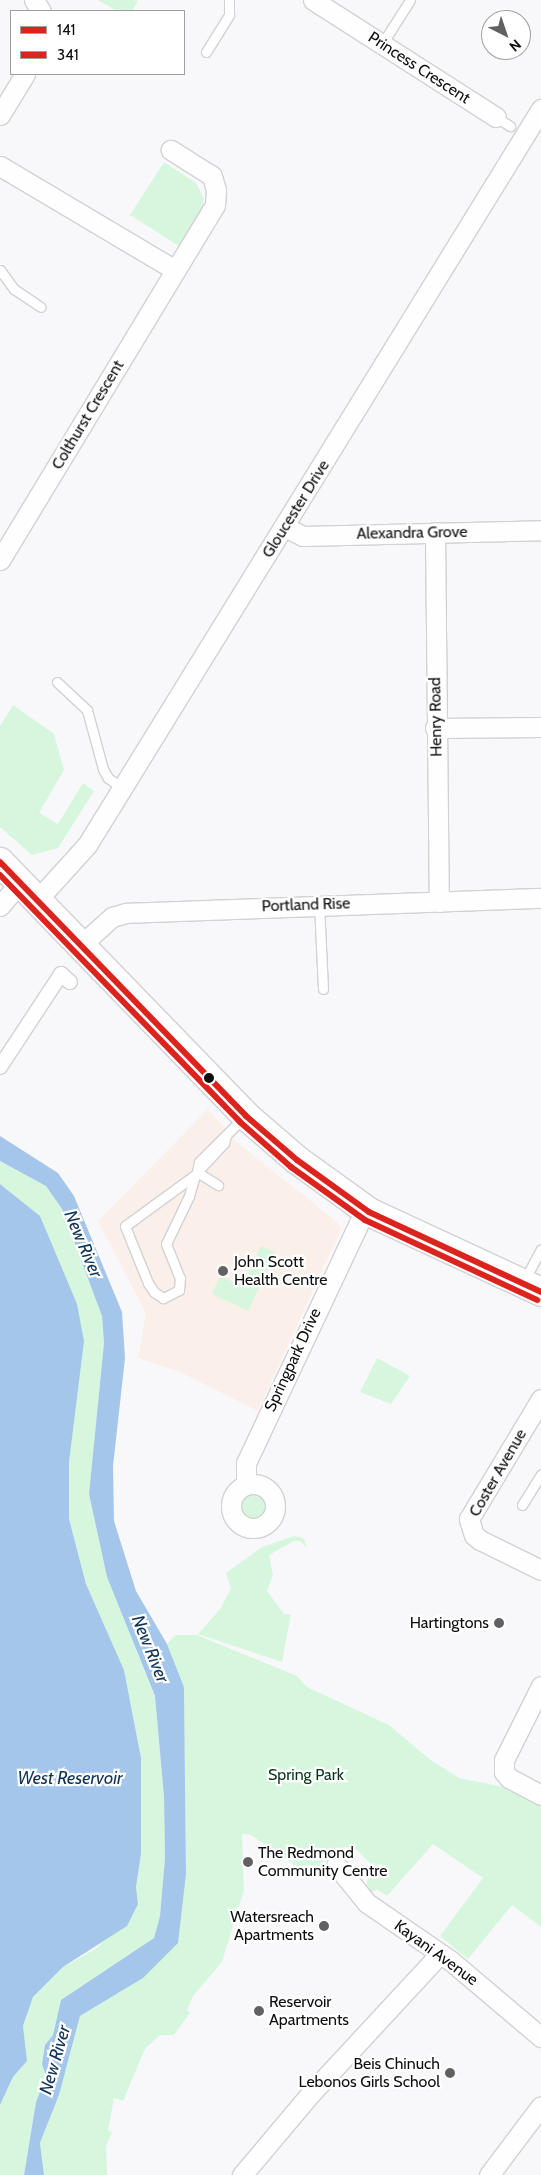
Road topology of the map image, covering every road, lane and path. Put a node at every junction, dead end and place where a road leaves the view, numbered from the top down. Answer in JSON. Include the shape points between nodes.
{"nodes":[{"id":1,"x":229,"y":0,"type":"edge"},
{"id":2,"x":313,"y":0,"type":"edge"},
{"id":3,"x":410,"y":0,"type":"edge"},
{"id":4,"x":382,"y":44,"type":"junction"},
{"id":5,"x":206,"y":52,"type":"dead end"},
{"id":6,"x":24,"y":75,"type":"edge"},
{"id":7,"x":541,"y":109,"type":"edge"},
{"id":8,"x":0,"y":115,"type":"edge"},
{"id":9,"x":510,"y":126,"type":"junction"},
{"id":10,"x":171,"y":150,"type":"dead end"},
{"id":11,"x":0,"y":166,"type":"edge"},
{"id":12,"x":0,"y":270,"type":"edge"},
{"id":13,"x":175,"y":270,"type":"junction"},
{"id":14,"x":41,"y":307,"type":"dead end"},
{"id":15,"x":285,"y":527,"type":"junction"},
{"id":16,"x":541,"y":530,"type":"edge"},
{"id":17,"x":435,"y":532,"type":"junction"},
{"id":18,"x":0,"y":560,"type":"edge"},
{"id":19,"x":57,"y":682,"type":"dead end"},
{"id":20,"x":541,"y":727,"type":"edge"},
{"id":21,"x":435,"y":728,"type":"junction"},
{"id":22,"x":121,"y":787,"type":"junction"},
{"id":23,"x":0,"y":862,"type":"edge"},
{"id":24,"x":29,"y":890,"type":"junction"},
{"id":25,"x":541,"y":898,"type":"edge"},
{"id":26,"x":438,"y":902,"type":"junction"},
{"id":27,"x":319,"y":904,"type":"junction"},
{"id":28,"x":0,"y":906,"type":"edge"},
{"id":29,"x":82,"y":944,"type":"junction"},
{"id":30,"x":70,"y":982,"type":"dead end"},
{"id":31,"x":323,"y":989,"type":"dead end"},
{"id":32,"x":0,"y":1067,"type":"edge"},
{"id":33,"x":246,"y":1116,"type":"junction"},
{"id":34,"x":218,"y":1185,"type":"dead end"},
{"id":35,"x":365,"y":1210,"type":"junction"},
{"id":36,"x":173,"y":1227,"type":"joint"},
{"id":37,"x":541,"y":1249,"type":"edge"},
{"id":38,"x":532,"y":1288,"type":"edge"},
{"id":39,"x":541,"y":1399,"type":"edge"},
{"id":40,"x":541,"y":1474,"type":"edge"},
{"id":41,"x":246,"y":1484,"type":"dead end"},
{"id":42,"x":522,"y":1505,"type":"dead end"},
{"id":43,"x":541,"y":1570,"type":"edge"},
{"id":44,"x":541,"y":1686,"type":"edge"},
{"id":45,"x":541,"y":1795,"type":"edge"},
{"id":46,"x":336,"y":1866,"type":"dead end"},
{"id":47,"x":440,"y":1954,"type":"junction"},
{"id":48,"x":541,"y":2037,"type":"edge"},
{"id":49,"x":541,"y":2106,"type":"edge"},
{"id":50,"x":242,"y":2175,"type":"edge"},
{"id":51,"x":489,"y":2175,"type":"edge"}],
"edges":[{"from":1,"to":5,"type":"lane","via":[[229,15]]},
{"from":2,"to":4,"type":"street","name":"Princess Crescent"},
{"from":3,"to":4,"type":"lane"},
{"from":4,"to":9,"type":"street","name":"Princess Crescent"},
{"from":6,"to":8,"type":"street"},
{"from":7,"to":9,"type":"street","name":"Gloucester Drive"},
{"from":9,"to":15,"type":"street","name":"Gloucester Drive"},
{"from":10,"to":13,"type":"street","name":"Colthurst Crescent","via":[[212,176],[216,190],[215,205]]},
{"from":11,"to":13,"type":"street"},
{"from":12,"to":14,"type":"lane","via":[[14,289]]},
{"from":13,"to":18,"type":"street","name":"Colthurst Crescent"},
{"from":15,"to":17,"type":"street","name":"Alexandra Grove","via":[[303,536]]},
{"from":15,"to":22,"type":"street","name":"Gloucester Drive"},
{"from":16,"to":17,"type":"street","name":"Alexandra Grove"},
{"from":17,"to":21,"type":"street","name":"Henry Road"},
{"from":19,"to":22,"type":"lane","via":[[87,710],[103,769],[108,778]]},
{"from":20,"to":21,"type":"street"},
{"from":21,"to":26,"type":"street","name":"Henry Road"},
{"from":22,"to":24,"type":"street","name":"Gloucester Drive","via":[[87,845]]},
{"from":23,"to":24,"type":"main road"},
{"from":24,"to":28,"type":"street","name":"Gloucester Drive"},
{"from":24,"to":29,"type":"main road"},
{"from":25,"to":26,"type":"street","name":"Portland Rise"},
{"from":26,"to":27,"type":"street","name":"Portland Rise"},
{"from":27,"to":29,"type":"street","name":"Portland Rise","via":[[126,913],[112,917]]},
{"from":27,"to":31,"type":"lane"},
{"from":29,"to":33,"type":"main road"},
{"from":30,"to":32,"type":"street","via":[[61,974]]},
{"from":33,"to":34,"type":"lane","via":[[200,1162],[197,1172]]},
{"from":33,"to":35,"type":"main road"},
{"from":35,"to":38,"type":"main road"},
{"from":35,"to":41,"type":"street","name":"Springpark Drive","via":[[246,1463]]},
{"from":36,"to":36,"type":"lane","via":[[166,1244],[180,1278],[179,1290],[163,1298],[148,1283],[125,1226],[195,1175],[189,1196]]},
{"from":37,"to":38,"type":"lane"},
{"from":39,"to":43,"type":"street","name":"Coster Avenue","via":[[470,1519],[474,1535]]},
{"from":40,"to":42,"type":"lane"},
{"from":44,"to":45,"type":"street","via":[[504,1760],[504,1772],[509,1778]]},
{"from":46,"to":47,"type":"street","name":"Kayani Avenue","via":[[367,1903]]},
{"from":47,"to":48,"type":"street","name":"Kayani Avenue"},
{"from":47,"to":50,"type":"street","via":[[312,2092]]},
{"from":49,"to":51,"type":"street"}]}
